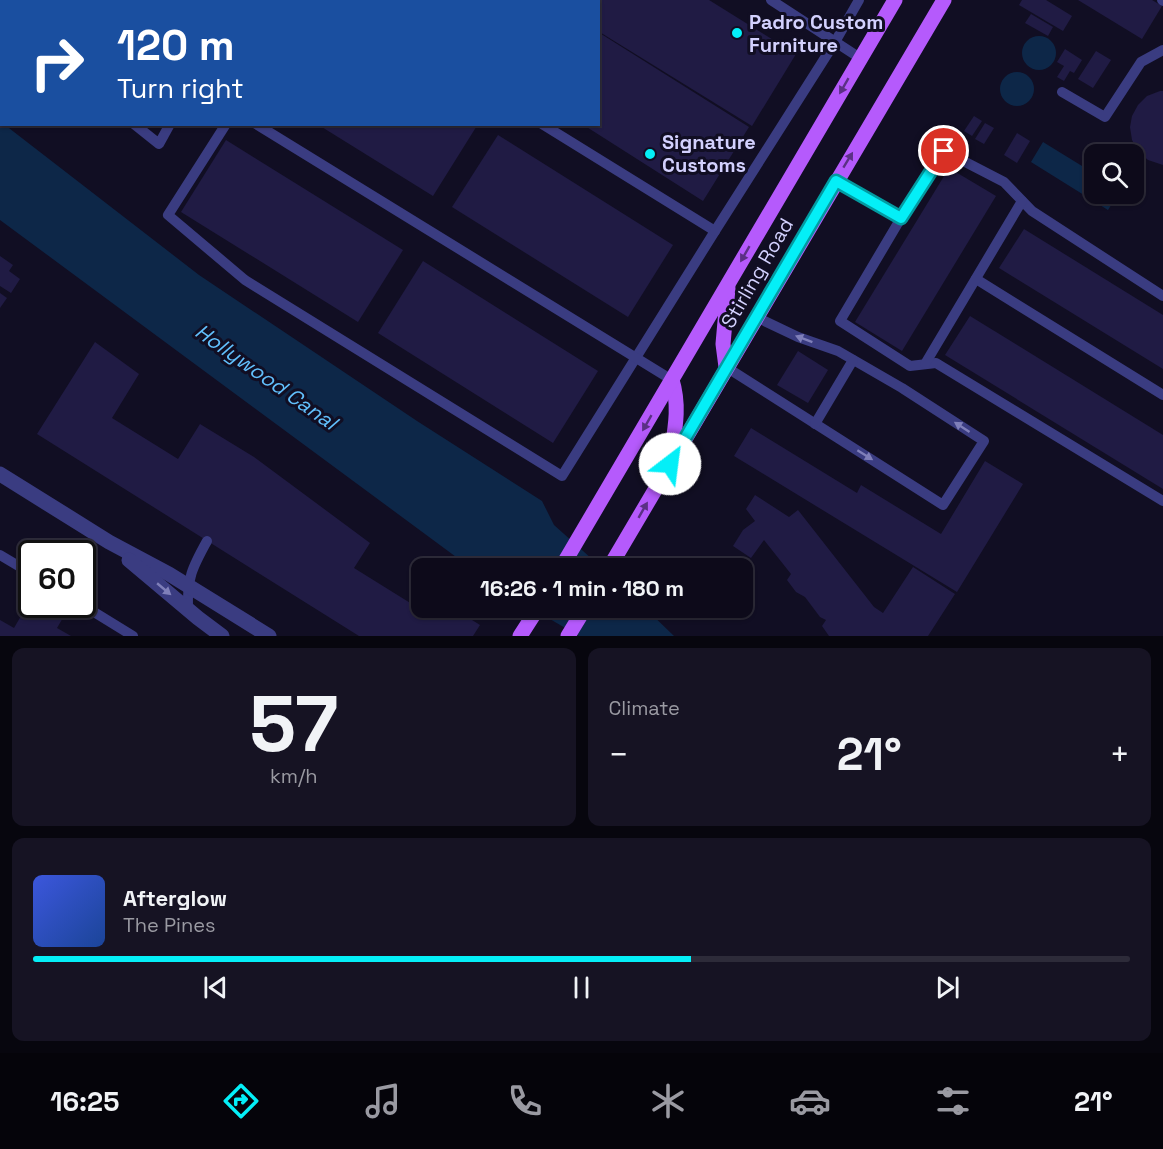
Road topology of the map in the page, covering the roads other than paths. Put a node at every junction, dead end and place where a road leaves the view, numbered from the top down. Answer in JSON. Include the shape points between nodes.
{"nodes":[{"id":1,"x":771,"y":0,"type":"edge"},
{"id":2,"x":859,"y":0,"type":"edge"},
{"id":3,"x":895,"y":0,"type":"edge"},
{"id":4,"x":944,"y":0,"type":"edge"},
{"id":5,"x":836,"y":42,"type":"junction"},
{"id":6,"x":1163,"y":50,"type":"edge"},
{"id":7,"x":860,"y":58,"type":"junction"},
{"id":8,"x":1062,"y":93,"type":"dead end"},
{"id":9,"x":136,"y":126,"type":"edge"},
{"id":10,"x":169,"y":126,"type":"edge"},
{"id":11,"x":225,"y":126,"type":"edge"},
{"id":12,"x":259,"y":126,"type":"edge"},
{"id":13,"x":545,"y":126,"type":"edge"},
{"id":14,"x":836,"y":181,"type":"junction"},
{"id":15,"x":1022,"y":201,"type":"junction"},
{"id":16,"x":901,"y":218,"type":"junction"},
{"id":17,"x":715,"y":231,"type":"junction"},
{"id":18,"x":976,"y":279,"type":"junction"},
{"id":19,"x":729,"y":282,"type":"junction"},
{"id":20,"x":1163,"y":296,"type":"edge"},
{"id":21,"x":756,"y":316,"type":"junction"},
{"id":22,"x":637,"y":358,"type":"junction"},
{"id":23,"x":853,"y":360,"type":"junction"},
{"id":24,"x":925,"y":364,"type":"junction"},
{"id":25,"x":726,"y":367,"type":"junction"},
{"id":26,"x":672,"y":380,"type":"junction"},
{"id":27,"x":1163,"y":395,"type":"edge"},
{"id":28,"x":815,"y":423,"type":"junction"},
{"id":29,"x":670,"y":464,"type":"junction"},
{"id":30,"x":0,"y":474,"type":"edge"},
{"id":31,"x":1163,"y":501,"type":"edge"},
{"id":32,"x":207,"y":540,"type":"dead end"},
{"id":33,"x":109,"y":542,"type":"junction"},
{"id":34,"x":0,"y":555,"type":"edge"},
{"id":35,"x":567,"y":558,"type":"edge"},
{"id":36,"x":614,"y":558,"type":"edge"},
{"id":37,"x":18,"y":566,"type":"edge"},
{"id":38,"x":187,"y":585,"type":"junction"},
{"id":39,"x":188,"y":609,"type":"junction"},
{"id":40,"x":96,"y":613,"type":"edge"},
{"id":41,"x":532,"y":618,"type":"edge"},
{"id":42,"x":579,"y":618,"type":"edge"},
{"id":43,"x":133,"y":636,"type":"edge"},
{"id":44,"x":222,"y":636,"type":"edge"},
{"id":45,"x":268,"y":636,"type":"edge"},
{"id":46,"x":520,"y":636,"type":"edge"},
{"id":47,"x":568,"y":636,"type":"edge"}],
"edges":[{"from":1,"to":5,"type":"lane"},
{"from":2,"to":5,"type":"lane"},
{"from":3,"to":7,"type":"main road","name":"Stirling Road"},
{"from":14,"to":4,"type":"main road","name":"Stirling Road","one_way":true},
{"from":5,"to":7,"type":"lane"},
{"from":5,"to":17,"type":"lane"},
{"from":6,"to":8,"type":"lane","via":[[1141,62],[1105,117]]},
{"from":7,"to":19,"type":"main road","name":"Stirling Road","one_way":true},
{"from":9,"to":10,"type":"lane","via":[[159,144]]},
{"from":11,"to":22,"type":"lane","via":[[168,215],[246,280],[562,476]]},
{"from":12,"to":22,"type":"lane"},
{"from":13,"to":17,"type":"lane"},
{"from":14,"to":16,"type":"lane"},
{"from":14,"to":21,"type":"main road","name":"Stirling Road"},
{"from":15,"to":16,"type":"lane","via":[[1004,182],[944,151]]},
{"from":15,"to":18,"type":"lane"},
{"from":15,"to":20,"type":"lane"},
{"from":16,"to":24,"type":"lane","via":[[840,321],[910,366]]},
{"from":17,"to":22,"type":"lane"},
{"from":18,"to":24,"type":"lane"},
{"from":18,"to":27,"type":"lane"},
{"from":19,"to":25,"type":"main road","via":[[723,344]]},
{"from":19,"to":26,"type":"main road","name":"Stirling Road"},
{"from":23,"to":21,"type":"lane","one_way":true},
{"from":21,"to":25,"type":"main road","name":"Stirling Road"},
{"from":22,"to":26,"type":"lane"},
{"from":23,"to":28,"type":"lane"},
{"from":28,"to":23,"type":"lane","one_way":true,"via":[[943,505],[984,441]]},
{"from":24,"to":31,"type":"lane","via":[[936,363]]},
{"from":25,"to":28,"type":"lane"},
{"from":25,"to":29,"type":"main road","name":"Stirling Road"},
{"from":26,"to":29,"type":"main road","via":[[677,395],[677,420]]},
{"from":26,"to":35,"type":"main road","name":"Stirling Road","one_way":true},
{"from":36,"to":29,"type":"main road","name":"Stirling Road","one_way":true},
{"from":30,"to":33,"type":"street"},
{"from":32,"to":38,"type":"lane"},
{"from":33,"to":38,"type":"street"},
{"from":33,"to":39,"type":"street","one_way":true},
{"from":34,"to":37,"type":"lane"},
{"from":38,"to":39,"type":"lane"},
{"from":38,"to":45,"type":"street"},
{"from":39,"to":44,"type":"street"},
{"from":40,"to":43,"type":"lane"},
{"from":41,"to":46,"type":"main road"},
{"from":42,"to":47,"type":"main road"}]}
